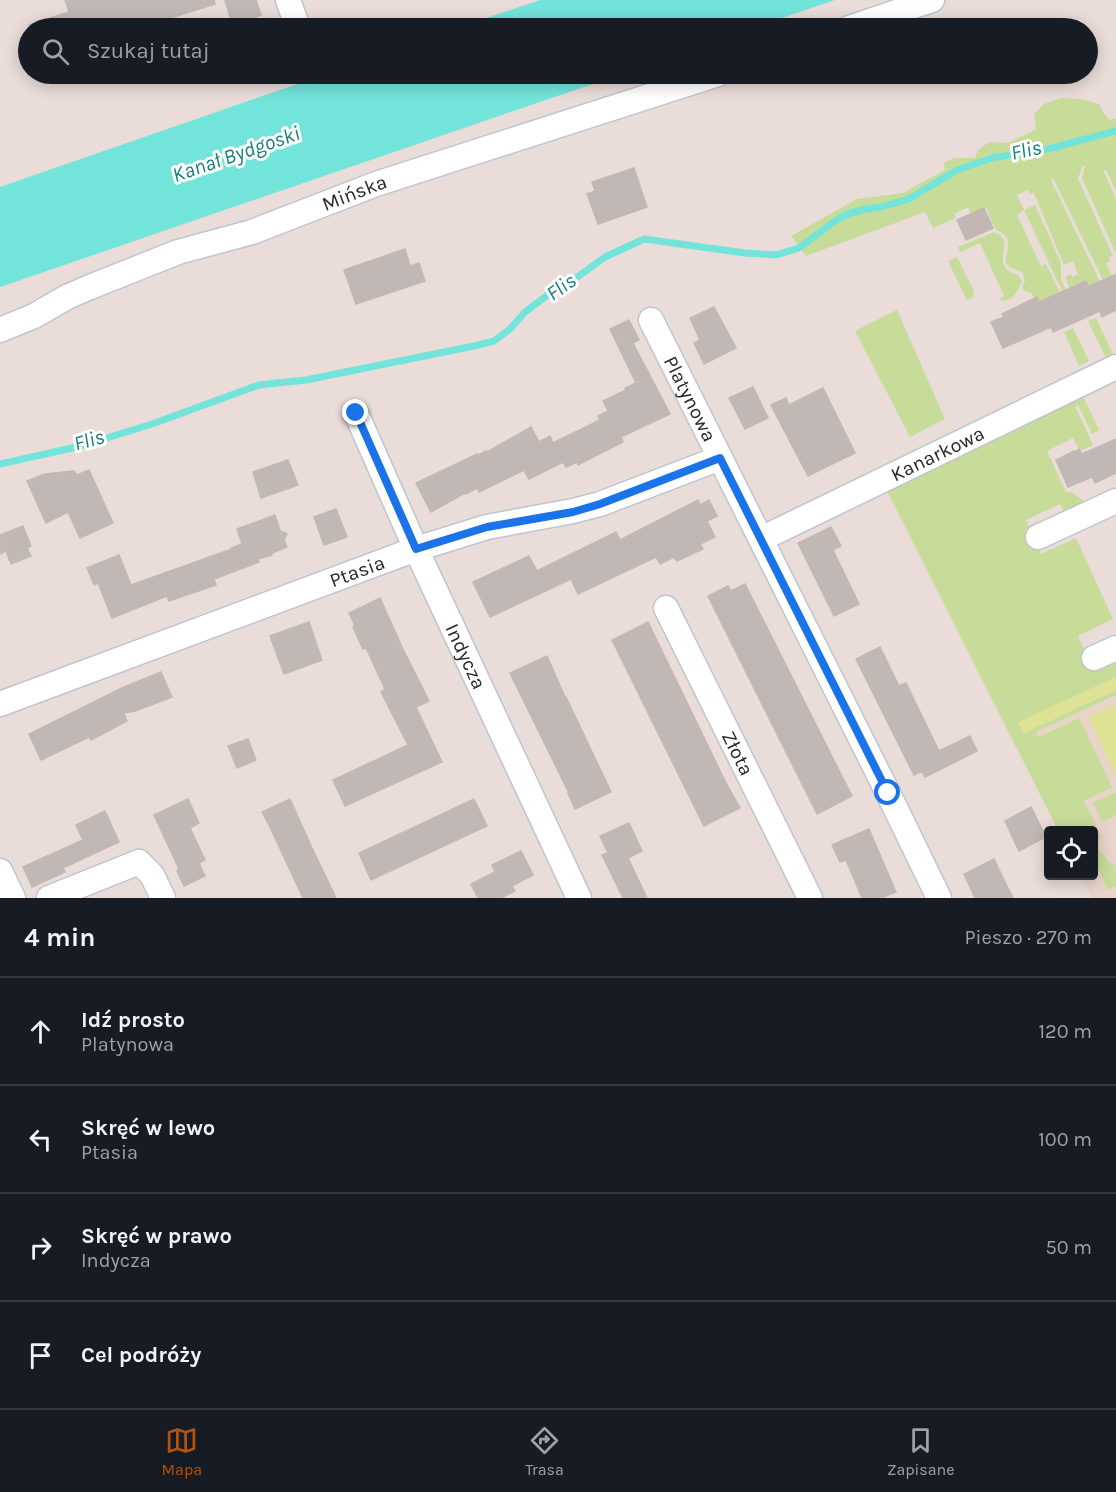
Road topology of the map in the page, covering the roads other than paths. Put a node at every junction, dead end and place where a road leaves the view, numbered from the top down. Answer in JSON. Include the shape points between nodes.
{"nodes":[{"id":1,"x":288,"y":0,"type":"edge"},
{"id":2,"x":932,"y":0,"type":"edge"},
{"id":3,"x":294,"y":18,"type":"edge"},
{"id":4,"x":879,"y":18,"type":"edge"},
{"id":5,"x":687,"y":84,"type":"edge"},
{"id":6,"x":651,"y":320,"type":"dead end"},
{"id":7,"x":0,"y":330,"type":"edge"},
{"id":8,"x":1116,"y":367,"type":"edge"},
{"id":9,"x":356,"y":413,"type":"dead end"},
{"id":10,"x":720,"y":458,"type":"junction"},
{"id":11,"x":1116,"y":501,"type":"edge"},
{"id":12,"x":1038,"y":537,"type":"dead end"},
{"id":13,"x":761,"y":539,"type":"junction"},
{"id":14,"x":416,"y":549,"type":"junction"},
{"id":15,"x":666,"y":609,"type":"dead end"},
{"id":16,"x":1116,"y":648,"type":"edge"},
{"id":17,"x":1094,"y":658,"type":"dead end"},
{"id":18,"x":0,"y":704,"type":"edge"},
{"id":19,"x":0,"y":871,"type":"edge"},
{"id":20,"x":13,"y":898,"type":"edge"},
{"id":21,"x":49,"y":898,"type":"edge"},
{"id":22,"x":163,"y":898,"type":"edge"},
{"id":23,"x":579,"y":898,"type":"edge"},
{"id":24,"x":810,"y":898,"type":"edge"},
{"id":25,"x":939,"y":898,"type":"edge"}],
"edges":[{"from":1,"to":3,"type":"street"},
{"from":2,"to":4,"type":"street"},
{"from":5,"to":7,"type":"street","name":"Mińska","via":[[375,184],[252,232],[178,252],[67,297]]},
{"from":6,"to":10,"type":"street","name":"Platynowa"},
{"from":8,"to":13,"type":"street","name":"Kanarkowa"},
{"from":9,"to":14,"type":"street","name":"Indycza"},
{"from":10,"to":13,"type":"street","name":"Platynowa"},
{"from":10,"to":14,"type":"street","name":"Ptasia","via":[[600,504],[487,527]]},
{"from":11,"to":12,"type":"street"},
{"from":13,"to":25,"type":"street","name":"Platynowa"},
{"from":14,"to":18,"type":"street","name":"Ptasia"},
{"from":14,"to":23,"type":"street","name":"Indycza"},
{"from":15,"to":24,"type":"street","name":"Złota"},
{"from":16,"to":17,"type":"street"},
{"from":19,"to":20,"type":"street"},
{"from":21,"to":22,"type":"street","via":[[139,862],[152,874]]}]}
